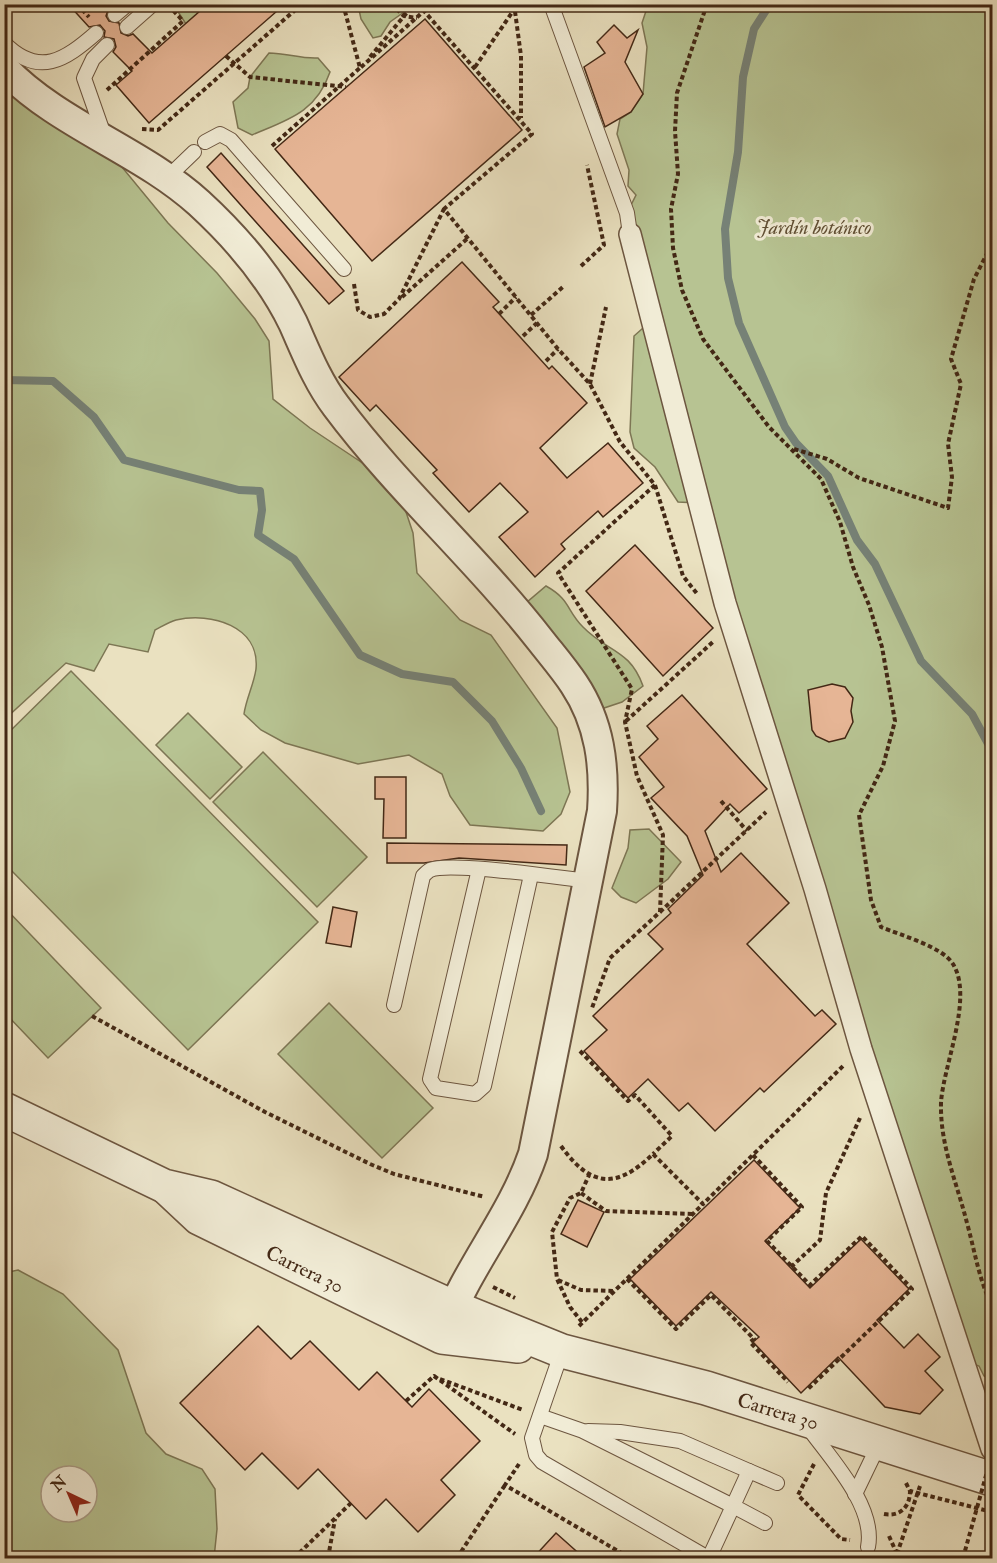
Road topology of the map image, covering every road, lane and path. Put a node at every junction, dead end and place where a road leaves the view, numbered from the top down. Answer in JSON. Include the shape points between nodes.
{"nodes":[{"id":1,"x":77,"y":4,"type":"edge"},
{"id":2,"x":128,"y":4,"type":"edge"},
{"id":3,"x":153,"y":4,"type":"edge"},
{"id":4,"x":171,"y":4,"type":"edge"},
{"id":5,"x":303,"y":4,"type":"edge"},
{"id":6,"x":343,"y":4,"type":"edge"},
{"id":7,"x":391,"y":4,"type":"edge"},
{"id":8,"x":414,"y":4,"type":"edge"},
{"id":9,"x":426,"y":4,"type":"edge"},
{"id":10,"x":551,"y":4,"type":"edge"},
{"id":11,"x":707,"y":4,"type":"edge"},
{"id":12,"x":514,"y":7,"type":"edge"},
{"id":13,"x":96,"y":11,"type":"dead end"},
{"id":14,"x":424,"y":11,"type":"junction"},
{"id":15,"x":115,"y":15,"type":"dead end"},
{"id":16,"x":404,"y":16,"type":"junction"},
{"id":17,"x":89,"y":18,"type":"junction"},
{"id":18,"x":417,"y":18,"type":"junction"},
{"id":19,"x":82,"y":24,"type":"dead end"},
{"id":20,"x":127,"y":27,"type":"dead end"},
{"id":21,"x":96,"y":33,"type":"dead end"},
{"id":22,"x":4,"y":43,"type":"edge"},
{"id":23,"x":107,"y":45,"type":"dead end"},
{"id":24,"x":226,"y":56,"type":"dead end"},
{"id":25,"x":234,"y":64,"type":"junction"},
{"id":26,"x":4,"y":68,"type":"edge"},
{"id":27,"x":360,"y":68,"type":"junction"},
{"id":28,"x":475,"y":68,"type":"junction"},
{"id":29,"x":344,"y":87,"type":"junction"},
{"id":30,"x":105,"y":94,"type":"dead end"},
{"id":31,"x":521,"y":119,"type":"junction"},
{"id":32,"x":137,"y":129,"type":"dead end"},
{"id":33,"x":105,"y":140,"type":"junction"},
{"id":34,"x":206,"y":142,"type":"dead end"},
{"id":35,"x":272,"y":146,"type":"dead end"},
{"id":36,"x":194,"y":152,"type":"dead end"},
{"id":37,"x":168,"y":177,"type":"junction"},
{"id":38,"x":444,"y":209,"type":"junction"},
{"id":39,"x":630,"y":234,"type":"joint"},
{"id":40,"x":468,"y":238,"type":"junction"},
{"id":41,"x":993,"y":244,"type":"edge"},
{"id":42,"x":344,"y":269,"type":"dead end"},
{"id":43,"x":353,"y":282,"type":"dead end"},
{"id":44,"x":564,"y":286,"type":"dead end"},
{"id":45,"x":516,"y":297,"type":"junction"},
{"id":46,"x":399,"y":299,"type":"junction"},
{"id":47,"x":606,"y":307,"type":"dead end"},
{"id":48,"x":499,"y":314,"type":"dead end"},
{"id":49,"x":531,"y":315,"type":"junction"},
{"id":50,"x":537,"y":323,"type":"junction"},
{"id":51,"x":523,"y":336,"type":"dead end"},
{"id":52,"x":558,"y":349,"type":"junction"},
{"id":53,"x":546,"y":361,"type":"dead end"},
{"id":54,"x":590,"y":384,"type":"junction"},
{"id":55,"x":793,"y":448,"type":"junction"},
{"id":56,"x":655,"y":486,"type":"junction"},
{"id":57,"x":704,"y":603,"type":"dead end"},
{"id":58,"x":718,"y":637,"type":"dead end"},
{"id":59,"x":625,"y":722,"type":"junction"},
{"id":60,"x":785,"y":793,"type":"junction"},
{"id":61,"x":721,"y":801,"type":"dead end"},
{"id":62,"x":747,"y":831,"type":"junction"},
{"id":63,"x":479,"y":868,"type":"junction"},
{"id":64,"x":531,"y":875,"type":"junction"},
{"id":65,"x":589,"y":881,"type":"junction"},
{"id":66,"x":660,"y":912,"type":"junction"},
{"id":67,"x":394,"y":1005,"type":"dead end"},
{"id":68,"x":92,"y":1016,"type":"dead end"},
{"id":69,"x":589,"y":1019,"type":"dead end"},
{"id":70,"x":582,"y":1040,"type":"dead end"},
{"id":71,"x":861,"y":1049,"type":"junction"},
{"id":72,"x":579,"y":1051,"type":"junction"},
{"id":73,"x":577,"y":1060,"type":"dead end"},
{"id":74,"x":4,"y":1109,"type":"edge"},
{"id":75,"x":859,"y":1110,"type":"dead end"},
{"id":76,"x":560,"y":1138,"type":"dead end"},
{"id":77,"x":653,"y":1154,"type":"junction"},
{"id":78,"x":753,"y":1155,"type":"junction"},
{"id":79,"x":589,"y":1175,"type":"junction"},
{"id":80,"x":581,"y":1193,"type":"junction"},
{"id":81,"x":703,"y":1204,"type":"junction"},
{"id":82,"x":482,"y":1207,"type":"dead end"},
{"id":83,"x":693,"y":1214,"type":"junction"},
{"id":84,"x":791,"y":1267,"type":"junction"},
{"id":85,"x":470,"y":1275,"type":"junction"},
{"id":86,"x":557,"y":1279,"type":"junction"},
{"id":87,"x":627,"y":1279,"type":"junction"},
{"id":88,"x":615,"y":1291,"type":"junction"},
{"id":89,"x":521,"y":1302,"type":"dead end"},
{"id":90,"x":993,"y":1306,"type":"edge"},
{"id":91,"x":447,"y":1322,"type":"junction"},
{"id":92,"x":582,"y":1322,"type":"junction"},
{"id":93,"x":566,"y":1338,"type":"junction"},
{"id":94,"x":434,"y":1376,"type":"junction"},
{"id":95,"x":406,"y":1401,"type":"dead end"},
{"id":96,"x":798,"y":1401,"type":"junction"},
{"id":97,"x":540,"y":1416,"type":"junction"},
{"id":98,"x":583,"y":1431,"type":"junction"},
{"id":99,"x":880,"y":1442,"type":"junction"},
{"id":100,"x":532,"y":1446,"type":"junction"},
{"id":101,"x":825,"y":1450,"type":"junction"},
{"id":102,"x":993,"y":1451,"type":"edge"},
{"id":103,"x":749,"y":1471,"type":"junction"},
{"id":104,"x":903,"y":1479,"type":"dead end"},
{"id":105,"x":993,"y":1479,"type":"edge"},
{"id":106,"x":777,"y":1483,"type":"dead end"},
{"id":107,"x":505,"y":1485,"type":"junction"},
{"id":108,"x":910,"y":1491,"type":"junction"},
{"id":109,"x":855,"y":1494,"type":"junction"},
{"id":110,"x":918,"y":1494,"type":"junction"},
{"id":111,"x":351,"y":1503,"type":"dead end"},
{"id":112,"x":733,"y":1506,"type":"junction"},
{"id":113,"x":877,"y":1511,"type":"dead end"},
{"id":114,"x":993,"y":1512,"type":"edge"},
{"id":115,"x":336,"y":1518,"type":"junction"},
{"id":116,"x":765,"y":1523,"type":"dead end"},
{"id":117,"x":868,"y":1544,"type":"joint"},
{"id":118,"x":897,"y":1554,"type":"dead end"},
{"id":119,"x":294,"y":1558,"type":"edge"},
{"id":120,"x":328,"y":1558,"type":"edge"},
{"id":121,"x":457,"y":1558,"type":"edge"},
{"id":122,"x":630,"y":1558,"type":"edge"},
{"id":123,"x":708,"y":1558,"type":"edge"},
{"id":124,"x":963,"y":1558,"type":"edge"}],
"edges":[{"from":1,"to":17,"type":"path"},
{"from":2,"to":15,"type":"lane"},
{"from":3,"to":20,"type":"lane"},
{"from":4,"to":30,"type":"path","via":[[183,21]]},
{"from":5,"to":25,"type":"path"},
{"from":6,"to":27,"type":"path"},
{"from":7,"to":16,"type":"path"},
{"from":8,"to":16,"type":"path"},
{"from":9,"to":14,"type":"path"},
{"from":10,"to":39,"type":"lane","via":[[627,213]]},
{"from":11,"to":55,"type":"path","via":[[677,93],[678,174],[671,209],[673,248],[682,290],[703,339],[769,427]]},
{"from":12,"to":28,"type":"path"},
{"from":12,"to":31,"type":"path","via":[[521,56]]},
{"from":13,"to":17,"type":"path"},
{"from":14,"to":18,"type":"path"},
{"from":14,"to":28,"type":"path"},
{"from":16,"to":18,"type":"path"},
{"from":16,"to":27,"type":"path"},
{"from":17,"to":19,"type":"path"},
{"from":18,"to":27,"type":"path"},
{"from":21,"to":22,"type":"lane","via":[[63,59],[50,63],[21,57]]},
{"from":23,"to":33,"type":"lane","via":[[93,59],[84,78]]},
{"from":24,"to":25,"type":"path"},
{"from":25,"to":29,"type":"path","via":[[250,77]]},
{"from":25,"to":32,"type":"path","via":[[158,130]]},
{"from":26,"to":33,"type":"street"},
{"from":27,"to":29,"type":"path"},
{"from":28,"to":31,"type":"path"},
{"from":29,"to":35,"type":"path"},
{"from":31,"to":38,"type":"path","via":[[532,134]]},
{"from":33,"to":37,"type":"street"},
{"from":34,"to":42,"type":"lane","via":[[220,134],[231,140]]},
{"from":36,"to":37,"type":"lane"},
{"from":37,"to":65,"type":"street","via":[[246,251],[292,321],[317,378],[335,406],[521,616],[574,684],[591,715],[601,748],[604,778]]},
{"from":38,"to":40,"type":"path"},
{"from":38,"to":46,"type":"path"},
{"from":39,"to":60,"type":"street","via":[[706,535]]},
{"from":40,"to":45,"type":"path"},
{"from":40,"to":46,"type":"path"},
{"from":41,"to":55,"type":"path","via":[[974,279],[951,358],[961,384],[948,444],[952,477],[948,508],[859,478],[827,459]]},
{"from":43,"to":46,"type":"path","via":[[358,310],[370,317],[384,314]]},
{"from":44,"to":49,"type":"path"},
{"from":45,"to":48,"type":"path"},
{"from":45,"to":49,"type":"path"},
{"from":47,"to":54,"type":"path"},
{"from":49,"to":50,"type":"path"},
{"from":50,"to":51,"type":"path"},
{"from":50,"to":52,"type":"path"},
{"from":52,"to":53,"type":"path"},
{"from":52,"to":54,"type":"path"},
{"from":54,"to":56,"type":"path","via":[[620,442]]},
{"from":55,"to":90,"type":"path","via":[[821,479],[840,522],[882,647],[895,721],[883,766],[859,815],[871,900],[881,927],[941,952],[953,964],[960,984],[957,1029],[941,1102],[944,1147],[983,1287]]},
{"from":56,"to":57,"type":"path","via":[[682,576]]},
{"from":56,"to":59,"type":"path","via":[[558,573],[632,689]]},
{"from":58,"to":59,"type":"path"},
{"from":59,"to":66,"type":"path","via":[[637,776],[663,835]]},
{"from":60,"to":62,"type":"path"},
{"from":60,"to":71,"type":"street"},
{"from":61,"to":62,"type":"path"},
{"from":62,"to":66,"type":"path"},
{"from":63,"to":64,"type":"lane"},
{"from":63,"to":64,"type":"lane","via":[[430,1079],[436,1088],[475,1094],[484,1086]]},
{"from":63,"to":67,"type":"lane","via":[[431,869],[423,876]]},
{"from":64,"to":65,"type":"lane"},
{"from":65,"to":85,"type":"street","via":[[533,1154],[510,1205]]},
{"from":66,"to":69,"type":"path","via":[[610,958]]},
{"from":68,"to":82,"type":"path","via":[[370,1164],[394,1174],[488,1197]]},
{"from":70,"to":72,"type":"path"},
{"from":71,"to":78,"type":"path"},
{"from":71,"to":102,"type":"street"},
{"from":72,"to":73,"type":"path"},
{"from":72,"to":77,"type":"path","via":[[628,1101],[635,1095],[672,1136]]},
{"from":74,"to":91,"type":"street","name":"Carrera 30","via":[[164,1186],[211,1197]]},
{"from":75,"to":84,"type":"path","via":[[860,1118],[826,1193],[820,1240]]},
{"from":76,"to":79,"type":"path","via":[[561,1147]]},
{"from":77,"to":79,"type":"path","via":[[635,1171],[616,1179],[599,1180]]},
{"from":77,"to":81,"type":"path"},
{"from":78,"to":81,"type":"path"},
{"from":78,"to":84,"type":"path","via":[[802,1207],[767,1241]]},
{"from":79,"to":80,"type":"path"},
{"from":80,"to":83,"type":"path","via":[[606,1210]]},
{"from":80,"to":86,"type":"path","via":[[570,1198],[552,1232]]},
{"from":81,"to":83,"type":"path"},
{"from":83,"to":87,"type":"path"},
{"from":84,"to":96,"type":"path","via":[[810,1285],[862,1236],[912,1289]]},
{"from":85,"to":89,"type":"path"},
{"from":85,"to":91,"type":"street"},
{"from":86,"to":88,"type":"path","via":[[581,1290]]},
{"from":86,"to":92,"type":"path"},
{"from":87,"to":88,"type":"path"},
{"from":87,"to":96,"type":"path","via":[[676,1329],[711,1295],[753,1339],[750,1342]]},
{"from":88,"to":92,"type":"path"},
{"from":91,"to":93,"type":"street","name":"Carrera 30"},
{"from":92,"to":93,"type":"path"},
{"from":93,"to":96,"type":"street","name":"Carrera 30","via":[[706,1389]]},
{"from":93,"to":97,"type":"lane"},
{"from":94,"to":95,"type":"path"},
{"from":94,"to":97,"type":"path"},
{"from":94,"to":100,"type":"path"},
{"from":96,"to":99,"type":"street","name":"Carrera 30"},
{"from":96,"to":101,"type":"lane"},
{"from":97,"to":98,"type":"lane"},
{"from":97,"to":100,"type":"lane"},
{"from":98,"to":103,"type":"lane","via":[[620,1431],[671,1439]]},
{"from":98,"to":112,"type":"lane"},
{"from":99,"to":105,"type":"street","name":"Carrera 30"},
{"from":99,"to":109,"type":"lane"},
{"from":100,"to":107,"type":"path"},
{"from":100,"to":123,"type":"lane","via":[[542,1462]]},
{"from":101,"to":109,"type":"lane"},
{"from":101,"to":117,"type":"path","via":[[798,1495],[841,1539]]},
{"from":102,"to":124,"type":"path","bridge":true},
{"from":103,"to":106,"type":"lane"},
{"from":103,"to":112,"type":"lane"},
{"from":104,"to":108,"type":"path"},
{"from":107,"to":121,"type":"path"},
{"from":107,"to":122,"type":"path"},
{"from":108,"to":110,"type":"path"},
{"from":108,"to":113,"type":"path","via":[[908,1505],[897,1514]]},
{"from":109,"to":117,"type":"lane","via":[[867,1516]]},
{"from":110,"to":114,"type":"path"},
{"from":110,"to":118,"type":"path"},
{"from":111,"to":115,"type":"path"},
{"from":112,"to":116,"type":"lane"},
{"from":112,"to":123,"type":"lane"},
{"from":115,"to":119,"type":"path"},
{"from":115,"to":120,"type":"path"}]}
